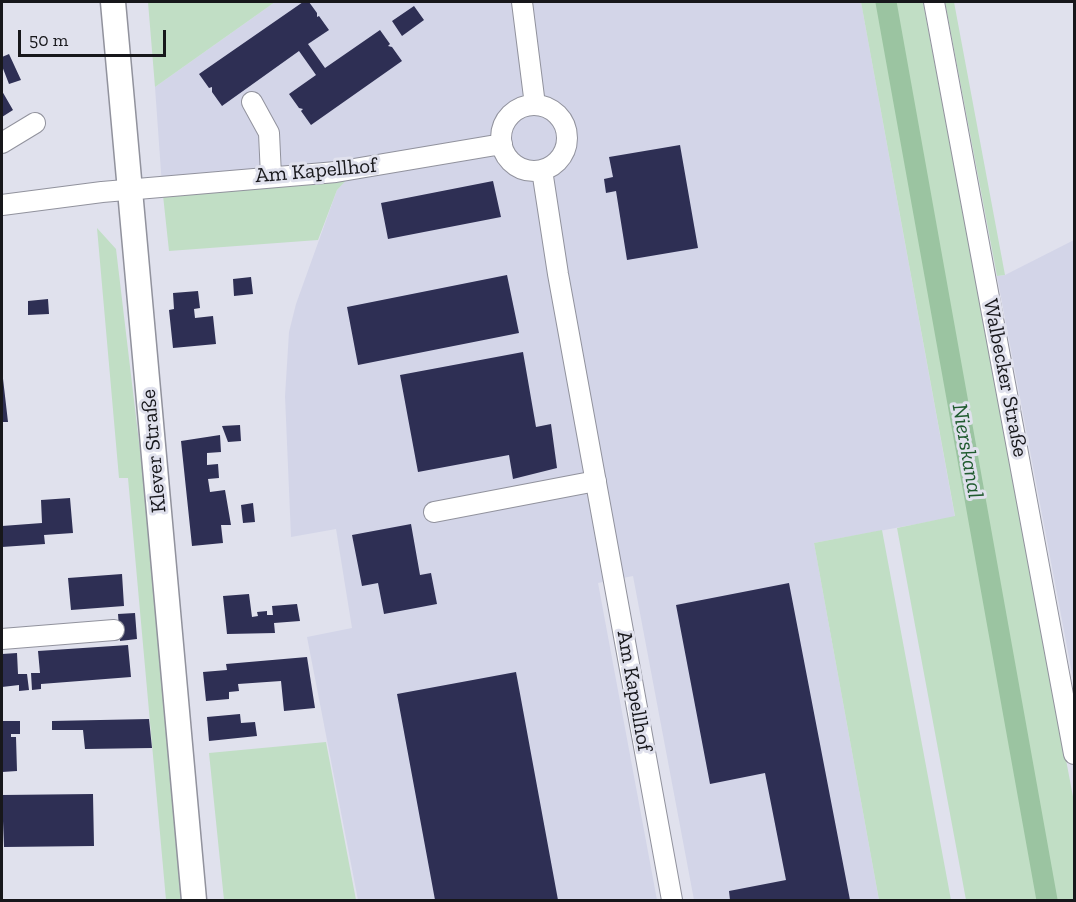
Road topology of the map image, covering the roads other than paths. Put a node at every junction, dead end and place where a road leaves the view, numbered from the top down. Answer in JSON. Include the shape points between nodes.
{"nodes":[{"id":1,"x":113,"y":2,"type":"edge"},
{"id":2,"x":522,"y":2,"type":"edge"},
{"id":3,"x":934,"y":2,"type":"edge"},
{"id":4,"x":252,"y":102,"type":"dead end"},
{"id":5,"x":535,"y":105,"type":"junction"},
{"id":6,"x":35,"y":123,"type":"dead end"},
{"id":7,"x":2,"y":143,"type":"edge"},
{"id":8,"x":501,"y":144,"type":"junction"},
{"id":9,"x":542,"y":170,"type":"junction"},
{"id":10,"x":271,"y":176,"type":"junction"},
{"id":11,"x":130,"y":190,"type":"junction"},
{"id":12,"x":2,"y":205,"type":"edge"},
{"id":13,"x":596,"y":481,"type":"junction"},
{"id":14,"x":434,"y":512,"type":"dead end"},
{"id":15,"x":114,"y":630,"type":"dead end"},
{"id":16,"x":2,"y":639,"type":"edge"},
{"id":17,"x":1074,"y":754,"type":"edge"},
{"id":18,"x":194,"y":900,"type":"edge"},
{"id":19,"x":672,"y":900,"type":"edge"}],
"edges":[{"from":1,"to":11,"type":"main road","name":"Klever Straße"},
{"from":2,"to":5,"type":"street"},
{"from":3,"to":17,"type":"street","name":"Walbecker Straße"},
{"from":4,"to":10,"type":"street","via":[[269,133]]},
{"from":5,"to":8,"type":"street","via":[[524,106],[505,121]]},
{"from":5,"to":9,"type":"street","via":[[557,114],[567,134],[561,156]]},
{"from":6,"to":7,"type":"street"},
{"from":8,"to":9,"type":"street","via":[[516,166]]},
{"from":8,"to":10,"type":"street","name":"Am Kapellhof","via":[[382,166]]},
{"from":9,"to":13,"type":"street","name":"Am Kapellhof"},
{"from":10,"to":11,"type":"street","name":"Am Kapellhof"},
{"from":11,"to":12,"type":"street","name":"Am Kapellhof"},
{"from":11,"to":18,"type":"main road","name":"Klever Straße"},
{"from":13,"to":14,"type":"street"},
{"from":13,"to":19,"type":"street","name":"Am Kapellhof"},
{"from":15,"to":16,"type":"street"}]}
